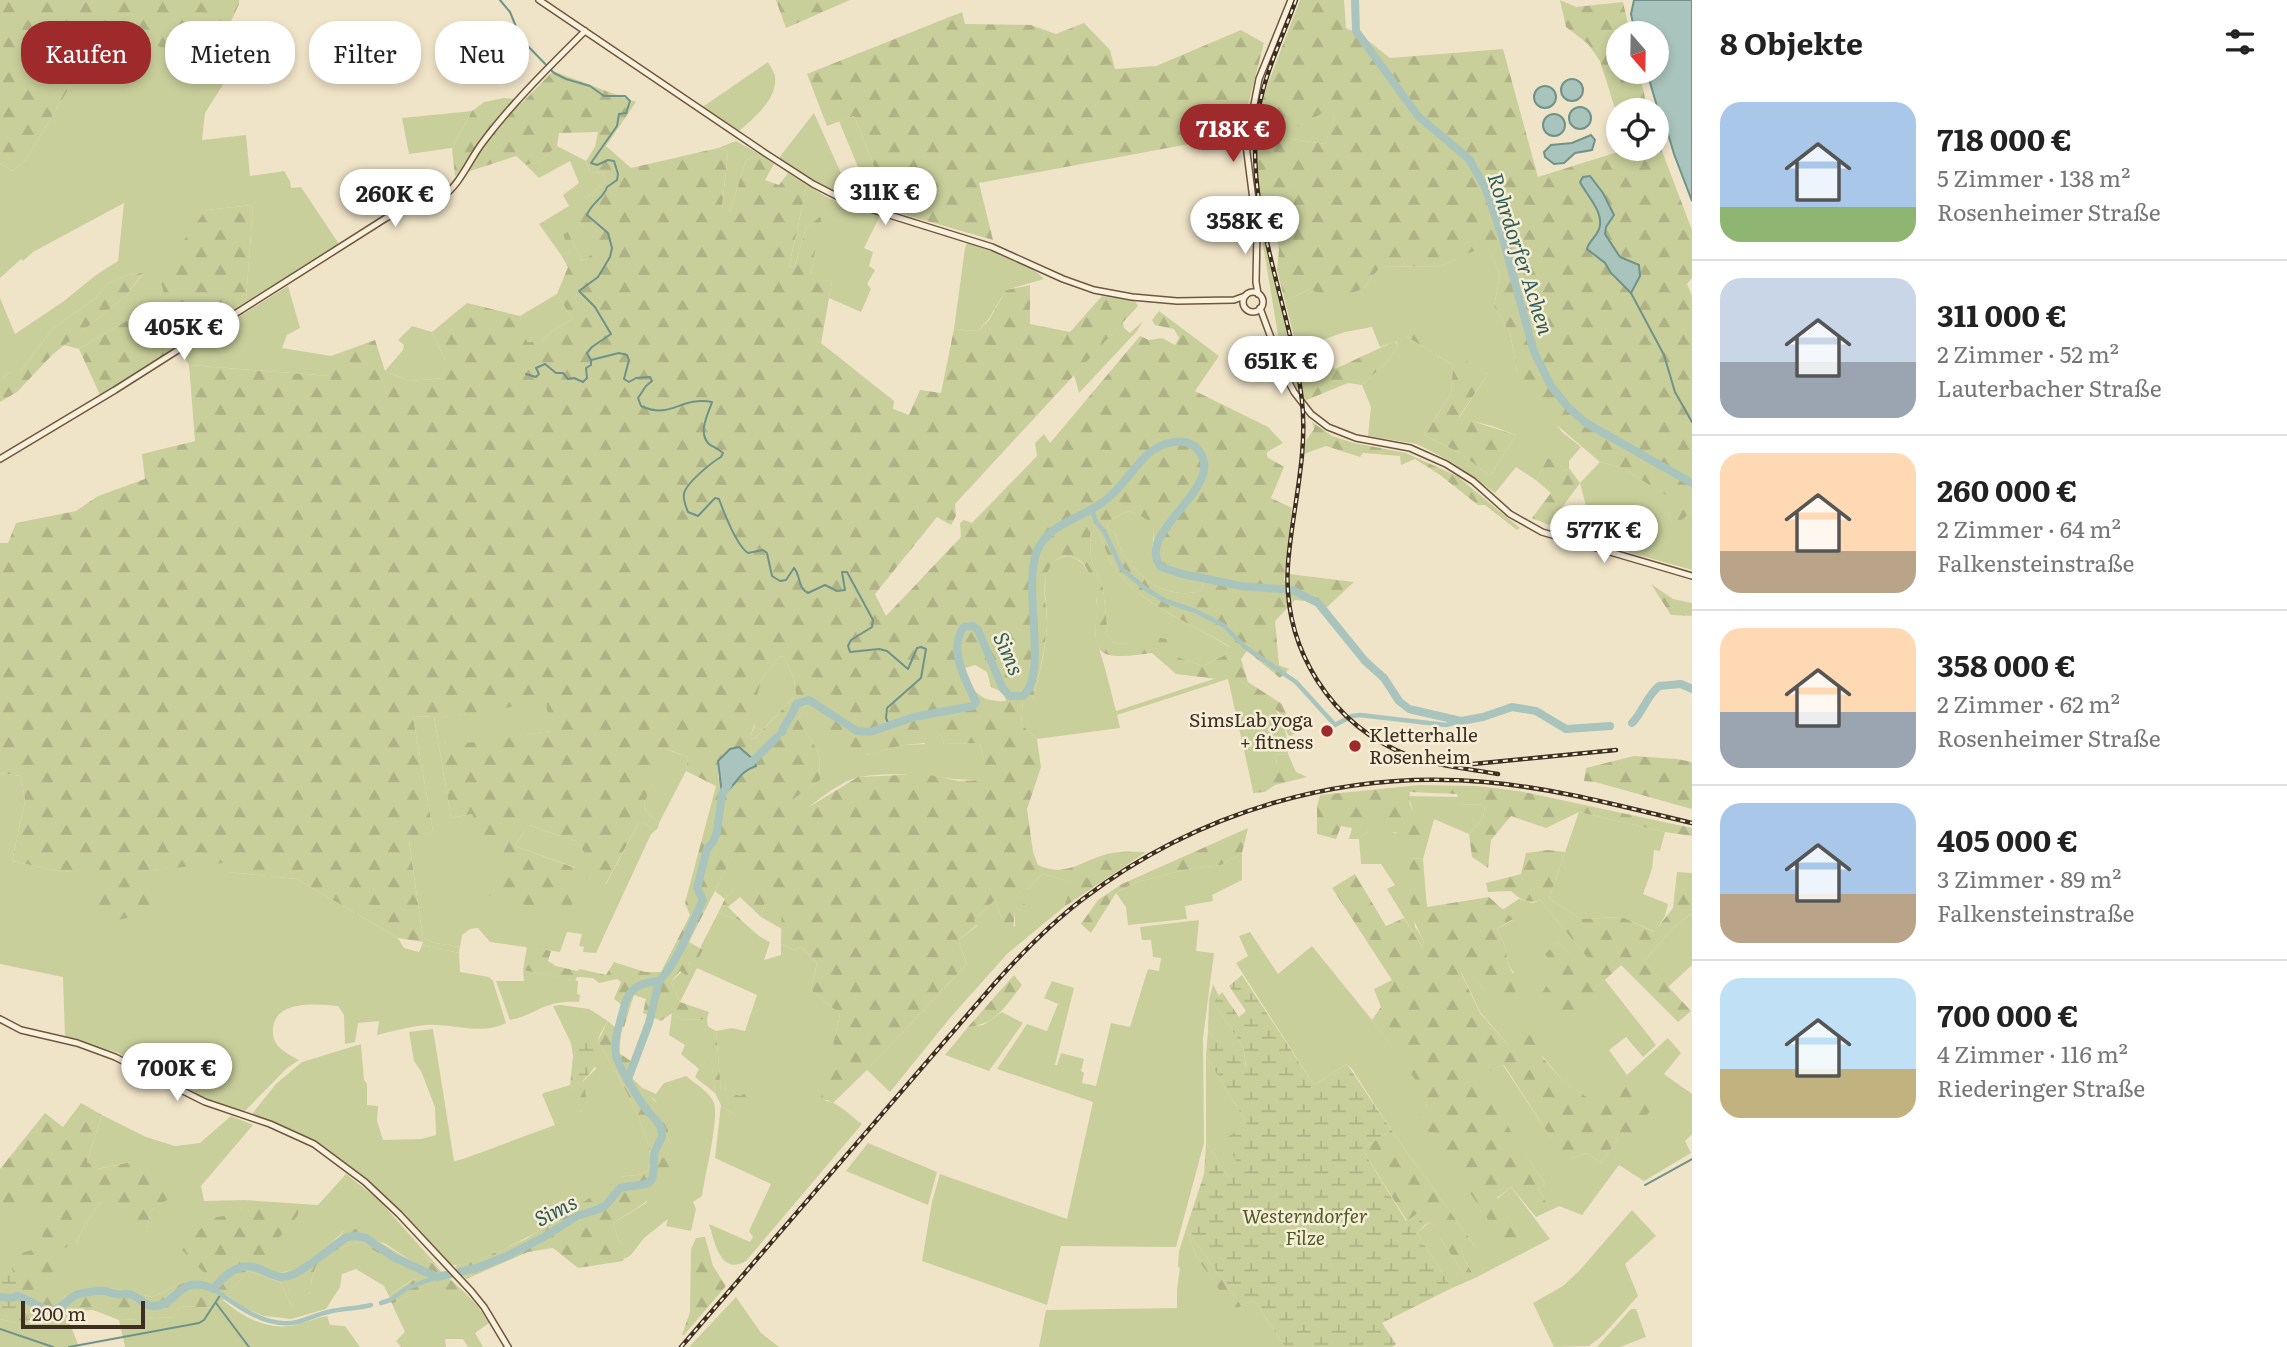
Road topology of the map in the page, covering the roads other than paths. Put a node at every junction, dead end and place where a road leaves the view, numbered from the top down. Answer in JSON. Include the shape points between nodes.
{"nodes":[{"id":1,"x":539,"y":0,"type":"edge"},
{"id":2,"x":1291,"y":0,"type":"edge"},
{"id":3,"x":585,"y":31,"type":"junction"},
{"id":4,"x":1256,"y":282,"type":"junction"},
{"id":5,"x":1248,"y":294,"type":"junction"},
{"id":6,"x":1258,"y":294,"type":"junction"},
{"id":7,"x":1234,"y":300,"type":"junction"},
{"id":8,"x":1244,"y":306,"type":"junction"},
{"id":9,"x":1260,"y":308,"type":"junction"},
{"id":10,"x":1254,"y":312,"type":"junction"},
{"id":11,"x":1263,"y":319,"type":"junction"},
{"id":12,"x":0,"y":459,"type":"edge"},
{"id":13,"x":1692,"y":576,"type":"edge"},
{"id":14,"x":0,"y":1019,"type":"edge"},
{"id":15,"x":508,"y":1347,"type":"edge"}],
"edges":[{"from":1,"to":3,"type":"main road"},
{"from":2,"to":4,"type":"main road","via":[[1259,79],[1247,137],[1258,231]]},
{"from":3,"to":7,"type":"main road","via":[[757,148],[848,202],[974,240],[1094,290],[1151,299]]},
{"from":3,"to":12,"type":"main road","via":[[488,136],[456,184],[439,200],[386,218]]},
{"from":4,"to":5,"type":"main road"},
{"from":4,"to":6,"type":"main road"},
{"from":5,"to":6,"type":"main road"},
{"from":5,"to":7,"type":"main road"},
{"from":5,"to":8,"type":"main road"},
{"from":6,"to":9,"type":"main road"},
{"from":7,"to":8,"type":"main road"},
{"from":8,"to":10,"type":"main road"},
{"from":9,"to":10,"type":"main road"},
{"from":9,"to":11,"type":"main road"},
{"from":10,"to":11,"type":"main road"},
{"from":11,"to":13,"type":"main road","via":[[1294,392],[1328,427],[1356,438],[1410,448],[1446,464],[1510,514],[1542,532]]},
{"from":14,"to":15,"type":"main road","via":[[21,1030],[77,1042],[205,1102],[302,1137],[365,1182],[448,1266],[484,1307]]}]}
